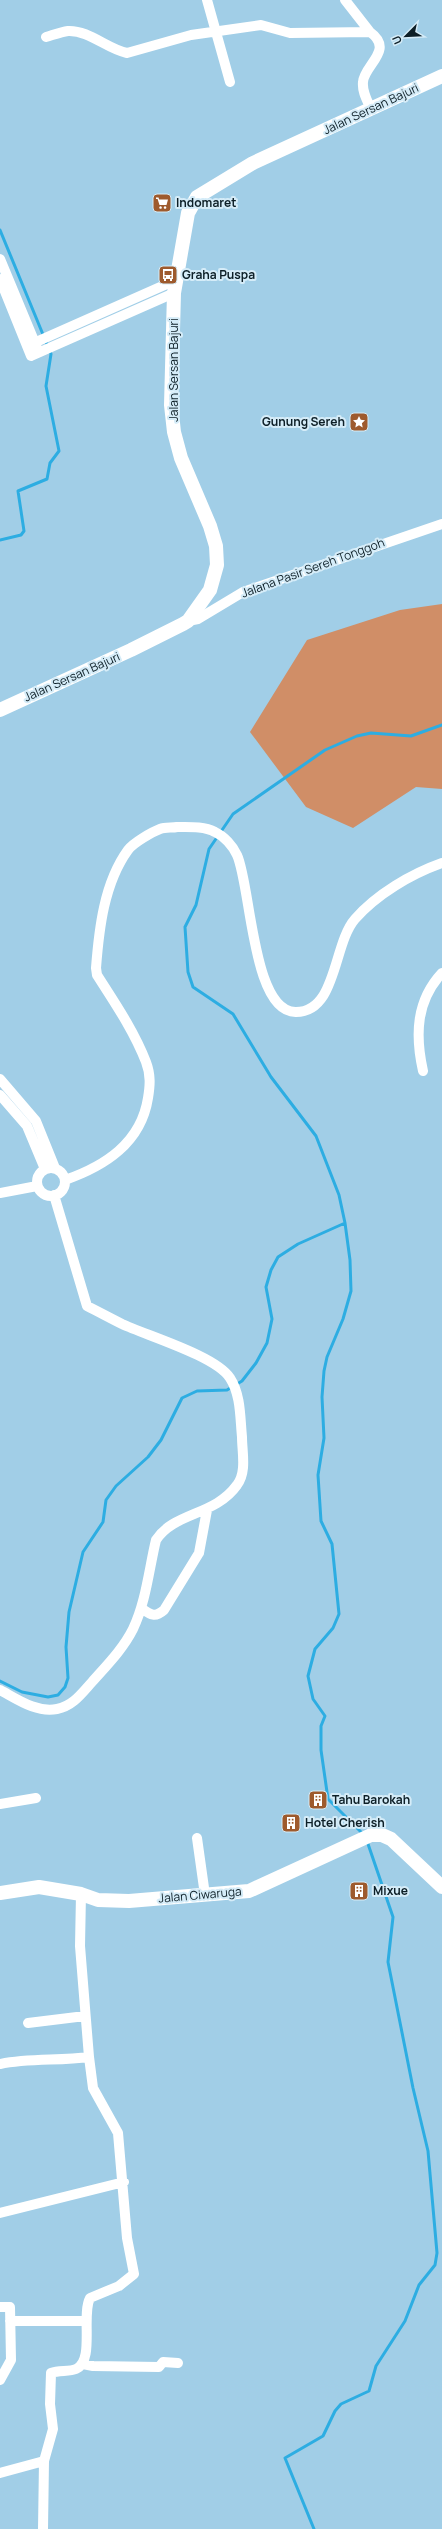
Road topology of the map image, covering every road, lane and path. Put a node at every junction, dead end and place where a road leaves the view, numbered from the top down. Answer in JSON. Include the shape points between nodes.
{"nodes":[{"id":1,"x":207,"y":0,"type":"edge"},
{"id":2,"x":345,"y":0,"type":"edge"},
{"id":3,"x":370,"y":32,"type":"junction"},
{"id":4,"x":215,"y":33,"type":"junction"},
{"id":5,"x":46,"y":36,"type":"dead end"},
{"id":6,"x":442,"y":76,"type":"edge"},
{"id":7,"x":230,"y":82,"type":"dead end"},
{"id":8,"x":371,"y":109,"type":"junction"},
{"id":9,"x":0,"y":259,"type":"edge"},
{"id":10,"x":0,"y":279,"type":"edge"},
{"id":11,"x":175,"y":287,"type":"junction"},
{"id":12,"x":31,"y":344,"type":"junction"},
{"id":13,"x":442,"y":524,"type":"edge"},
{"id":14,"x":188,"y":621,"type":"junction"},
{"id":15,"x":0,"y":710,"type":"edge"},
{"id":16,"x":442,"y":863,"type":"edge"},
{"id":17,"x":442,"y":973,"type":"edge"},
{"id":18,"x":423,"y":1071,"type":"dead end"},
{"id":19,"x":0,"y":1079,"type":"edge"},
{"id":20,"x":0,"y":1094,"type":"edge"},
{"id":21,"x":50,"y":1169,"type":"junction"},
{"id":22,"x":65,"y":1180,"type":"junction"},
{"id":23,"x":38,"y":1186,"type":"junction"},
{"id":24,"x":0,"y":1193,"type":"edge"},
{"id":25,"x":54,"y":1196,"type":"junction"},
{"id":26,"x":207,"y":1510,"type":"junction"},
{"id":27,"x":141,"y":1608,"type":"junction"},
{"id":28,"x":0,"y":1690,"type":"edge"},
{"id":29,"x":36,"y":1798,"type":"dead end"},
{"id":30,"x":0,"y":1804,"type":"edge"},
{"id":31,"x":197,"y":1838,"type":"dead end"},
{"id":32,"x":442,"y":1887,"type":"edge"},
{"id":33,"x":0,"y":1893,"type":"edge"},
{"id":34,"x":81,"y":1894,"type":"junction"},
{"id":35,"x":205,"y":1895,"type":"junction"},
{"id":36,"x":85,"y":2016,"type":"junction"},
{"id":37,"x":28,"y":2023,"type":"dead end"},
{"id":38,"x":88,"y":2057,"type":"junction"},
{"id":39,"x":0,"y":2064,"type":"edge"},
{"id":40,"x":124,"y":2182,"type":"junction"},
{"id":41,"x":0,"y":2213,"type":"edge"},
{"id":42,"x":0,"y":2307,"type":"edge"},
{"id":43,"x":86,"y":2320,"type":"junction"},
{"id":44,"x":10,"y":2321,"type":"junction"},
{"id":45,"x":83,"y":2364,"type":"junction"},
{"id":46,"x":178,"y":2364,"type":"dead end"},
{"id":47,"x":0,"y":2380,"type":"edge"},
{"id":48,"x":44,"y":2461,"type":"junction"},
{"id":49,"x":0,"y":2474,"type":"edge"},
{"id":50,"x":43,"y":2529,"type":"edge"}],
"edges":[{"from":1,"to":4,"type":"street"},
{"from":2,"to":3,"type":"street"},
{"from":3,"to":4,"type":"street","via":[[290,33],[261,25]]},
{"from":3,"to":8,"type":"street","via":[[376,37],[379,46],[378,56],[362,80]]},
{"from":4,"to":5,"type":"street","via":[[191,35],[127,53],[118,52],[81,33],[68,31]]},
{"from":4,"to":7,"type":"street"},
{"from":6,"to":8,"type":"main road","name":"Jalan Sersan Bajuri"},
{"from":8,"to":11,"type":"main road","name":"Jalan Sersan Bajuri","via":[[253,163],[197,197],[188,213]]},
{"from":9,"to":12,"type":"street"},
{"from":10,"to":12,"type":"street"},
{"from":11,"to":12,"type":"street"},
{"from":11,"to":12,"type":"street","via":[[31,356]]},
{"from":11,"to":14,"type":"main road","name":"Jalan Sersan Bajuri","via":[[171,405],[174,432],[181,458],[210,526],[216,546],[217,565],[210,590]]},
{"from":13,"to":14,"type":"street","name":"Jalana Pasir Sereh Tonggoh","via":[[243,592],[198,619]]},
{"from":14,"to":15,"type":"main road","name":"Jalan Sersan Bajuri"},
{"from":16,"to":22,"type":"street","via":[[423,870],[373,901],[345,935],[325,996],[311,1010],[295,1013],[281,1008],[272,997],[256,946],[238,856],[228,841],[215,832],[192,826],[161,828],[128,849],[114,875],[100,922],[96,968],[97,975],[122,1014],[147,1063],[151,1081],[146,1112],[139,1129],[124,1148],[105,1162]]},
{"from":17,"to":18,"type":"street","via":[[431,987],[422,1010],[417,1040]]},
{"from":19,"to":21,"type":"street","via":[[36,1121]]},
{"from":20,"to":21,"type":"street","via":[[26,1126]]},
{"from":21,"to":22,"type":"street","via":[[62,1173]]},
{"from":21,"to":23,"type":"street","via":[[38,1175]]},
{"from":22,"to":25,"type":"street","via":[[62,1190]]},
{"from":23,"to":24,"type":"street"},
{"from":23,"to":25,"type":"street","via":[[44,1194]]},
{"from":25,"to":26,"type":"street","via":[[87,1306],[122,1324],[215,1363],[233,1383],[240,1412],[243,1460],[241,1478],[221,1501]]},
{"from":26,"to":27,"type":"street","via":[[181,1520],[156,1540]]},
{"from":26,"to":27,"type":"street","via":[[199,1553],[164,1610],[158,1615],[151,1615]]},
{"from":27,"to":28,"type":"street","via":[[133,1629],[116,1656],[74,1703],[57,1709],[28,1706]]},
{"from":29,"to":30,"type":"street"},
{"from":31,"to":35,"type":"street"},
{"from":32,"to":35,"type":"main road","name":"Jalan Ciwaruga","via":[[391,1839],[382,1836],[365,1838],[249,1890]]},
{"from":33,"to":34,"type":"main road","name":"Jalan Ciwaruga","via":[[39,1887]]},
{"from":34,"to":35,"type":"main road","name":"Jalan Ciwaruga","via":[[98,1900],[129,1901]]},
{"from":34,"to":36,"type":"street","via":[[80,1946]]},
{"from":36,"to":37,"type":"street"},
{"from":36,"to":38,"type":"street"},
{"from":38,"to":39,"type":"street","via":[[20,2060]]},
{"from":38,"to":40,"type":"street","via":[[93,2088],[118,2133]]},
{"from":40,"to":41,"type":"street"},
{"from":40,"to":43,"type":"street","via":[[127,2238],[134,2274],[119,2286],[90,2298],[86,2306]]},
{"from":42,"to":44,"type":"street","via":[[10,2307]]},
{"from":43,"to":44,"type":"street"},
{"from":43,"to":45,"type":"street","via":[[86,2354]]},
{"from":44,"to":47,"type":"street","via":[[11,2360]]},
{"from":45,"to":46,"type":"street","via":[[159,2367],[164,2362]]},
{"from":45,"to":48,"type":"street","via":[[76,2369],[51,2373],[50,2404],[53,2429]]},
{"from":48,"to":49,"type":"street"},
{"from":48,"to":50,"type":"street"}]}
